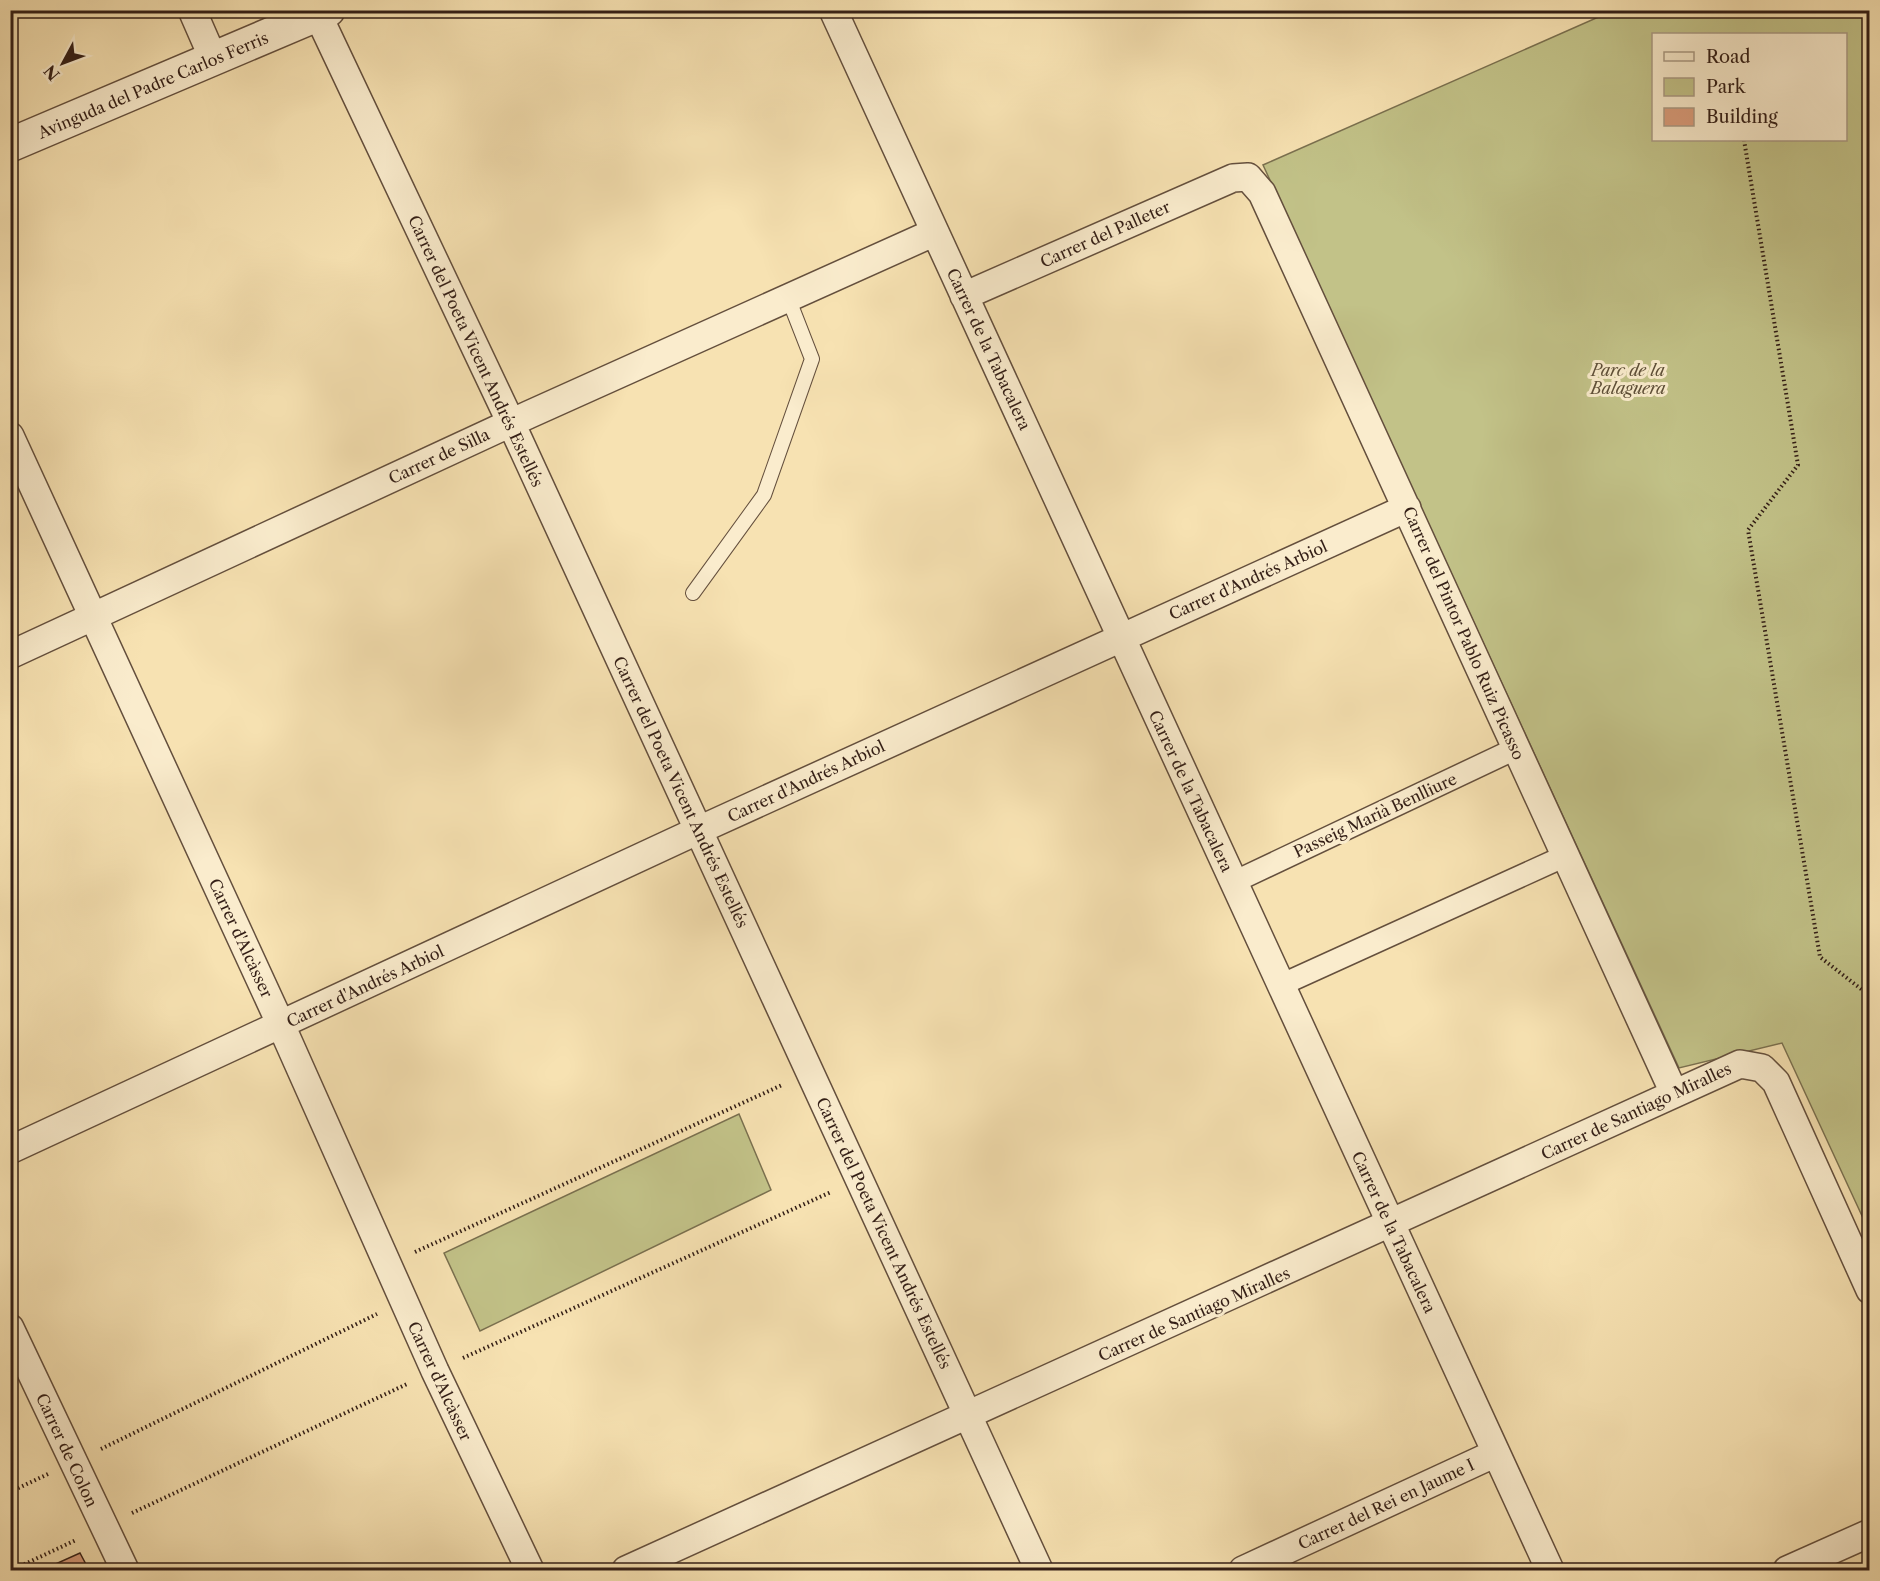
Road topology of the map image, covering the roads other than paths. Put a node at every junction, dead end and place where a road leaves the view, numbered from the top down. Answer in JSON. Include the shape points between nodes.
{"nodes":[{"id":1,"x":192,"y":10,"type":"edge"},
{"id":2,"x":833,"y":10,"type":"edge"},
{"id":3,"x":323,"y":13,"type":"edge"},
{"id":4,"x":213,"y":58,"type":"junction"},
{"id":5,"x":10,"y":145,"type":"edge"},
{"id":6,"x":1248,"y":177,"type":"joint"},
{"id":7,"x":935,"y":232,"type":"junction"},
{"id":8,"x":964,"y":296,"type":"junction"},
{"id":9,"x":789,"y":300,"type":"junction"},
{"id":10,"x":511,"y":423,"type":"junction"},
{"id":11,"x":10,"y":436,"type":"edge"},
{"id":12,"x":1407,"y":508,"type":"junction"},
{"id":13,"x":693,"y":593,"type":"dead end"},
{"id":14,"x":92,"y":617,"type":"junction"},
{"id":15,"x":1121,"y":638,"type":"junction"},
{"id":16,"x":10,"y":655,"type":"edge"},
{"id":17,"x":1516,"y":748,"type":"junction"},
{"id":18,"x":699,"y":830,"type":"junction"},
{"id":19,"x":1565,"y":856,"type":"junction"},
{"id":20,"x":1234,"y":882,"type":"junction"},
{"id":21,"x":1281,"y":985,"type":"junction"},
{"id":22,"x":281,"y":1025,"type":"junction"},
{"id":23,"x":1674,"y":1093,"type":"junction"},
{"id":24,"x":10,"y":1150,"type":"edge"},
{"id":25,"x":1391,"y":1225,"type":"junction"},
{"id":26,"x":1869,"y":1290,"type":"edge"},
{"id":27,"x":10,"y":1328,"type":"edge"},
{"id":28,"x":968,"y":1417,"type":"junction"},
{"id":29,"x":1496,"y":1453,"type":"junction"},
{"id":30,"x":1869,"y":1533,"type":"edge"},
{"id":31,"x":125,"y":1570,"type":"edge"},
{"id":32,"x":530,"y":1570,"type":"edge"},
{"id":33,"x":626,"y":1570,"type":"edge"},
{"id":34,"x":1039,"y":1570,"type":"edge"},
{"id":35,"x":1243,"y":1570,"type":"edge"},
{"id":36,"x":1550,"y":1570,"type":"edge"},
{"id":37,"x":1787,"y":1570,"type":"edge"}],
"edges":[{"from":1,"to":4,"type":"street"},
{"from":2,"to":7,"type":"street","name":"Carrer de la Tabacalera"},
{"from":3,"to":4,"type":"street","name":"Avinguda del Padre Carlos Ferris"},
{"from":3,"to":10,"type":"street","name":"Carrer del Poeta Vicent Andrés Estellés"},
{"from":4,"to":5,"type":"street","name":"Avinguda del Padre Carlos Ferris"},
{"from":6,"to":8,"type":"street","name":"Carrer del Palleter","via":[[1233,178]]},
{"from":6,"to":12,"type":"street","name":"Carrer del Pintor Pablo Ruiz Picasso","via":[[1262,193]]},
{"from":7,"to":8,"type":"street","name":"Carrer de la Tabacalera"},
{"from":7,"to":9,"type":"street","name":"Carrer de Silla"},
{"from":8,"to":15,"type":"street","name":"Carrer de la Tabacalera"},
{"from":9,"to":10,"type":"street","name":"Carrer de Silla"},
{"from":9,"to":13,"type":"lane","via":[[812,359],[764,495]]},
{"from":10,"to":14,"type":"street","name":"Carrer de Silla"},
{"from":10,"to":18,"type":"street","name":"Carrer del Poeta Vicent Andrés Estellés"},
{"from":11,"to":14,"type":"street","name":"Carrer d'Alcàsser"},
{"from":12,"to":15,"type":"street","name":"Carrer d'Andrés Arbiol"},
{"from":12,"to":17,"type":"street","name":"Carrer del Pintor Pablo Ruiz Picasso"},
{"from":14,"to":16,"type":"street","name":"Carrer de Silla"},
{"from":14,"to":22,"type":"street","name":"Carrer d'Alcàsser"},
{"from":15,"to":18,"type":"street","name":"Carrer d'Andrés Arbiol"},
{"from":15,"to":20,"type":"street","name":"Carrer de la Tabacalera"},
{"from":17,"to":19,"type":"street","name":"Carrer del Pintor Pablo Ruiz Picasso"},
{"from":17,"to":20,"type":"street","name":"Passeig Marià Benlliure"},
{"from":18,"to":22,"type":"street","name":"Carrer d'Andrés Arbiol"},
{"from":18,"to":28,"type":"street","name":"Carrer del Poeta Vicent Andrés Estellés"},
{"from":19,"to":21,"type":"street"},
{"from":19,"to":23,"type":"street","name":"Carrer del Pintor Pablo Ruiz Picasso"},
{"from":20,"to":21,"type":"street","name":"Carrer de la Tabacalera"},
{"from":21,"to":25,"type":"street","name":"Carrer de la Tabacalera"},
{"from":22,"to":24,"type":"street","name":"Carrer d'Andrés Arbiol"},
{"from":22,"to":32,"type":"street","name":"Carrer d'Alcàsser","via":[[387,1265]]},
{"from":23,"to":25,"type":"street","name":"Carrer de Santiago Miralles"},
{"from":23,"to":26,"type":"street","name":"Carrer de Santiago Miralles","via":[[1740,1064],[1762,1068],[1776,1082]]},
{"from":25,"to":28,"type":"street","name":"Carrer de Santiago Miralles"},
{"from":25,"to":29,"type":"street","name":"Carrer de la Tabacalera"},
{"from":27,"to":31,"type":"street","name":"Carrer de Colon"},
{"from":28,"to":33,"type":"street","name":"Carrer de Santiago Miralles"},
{"from":28,"to":34,"type":"street","name":"Carrer del Poeta Vicent Andrés Estellés"},
{"from":29,"to":35,"type":"street","name":"Carrer del Rei en Jaume I"},
{"from":29,"to":36,"type":"street","name":"Carrer de la Tabacalera"},
{"from":30,"to":37,"type":"street"}]}
